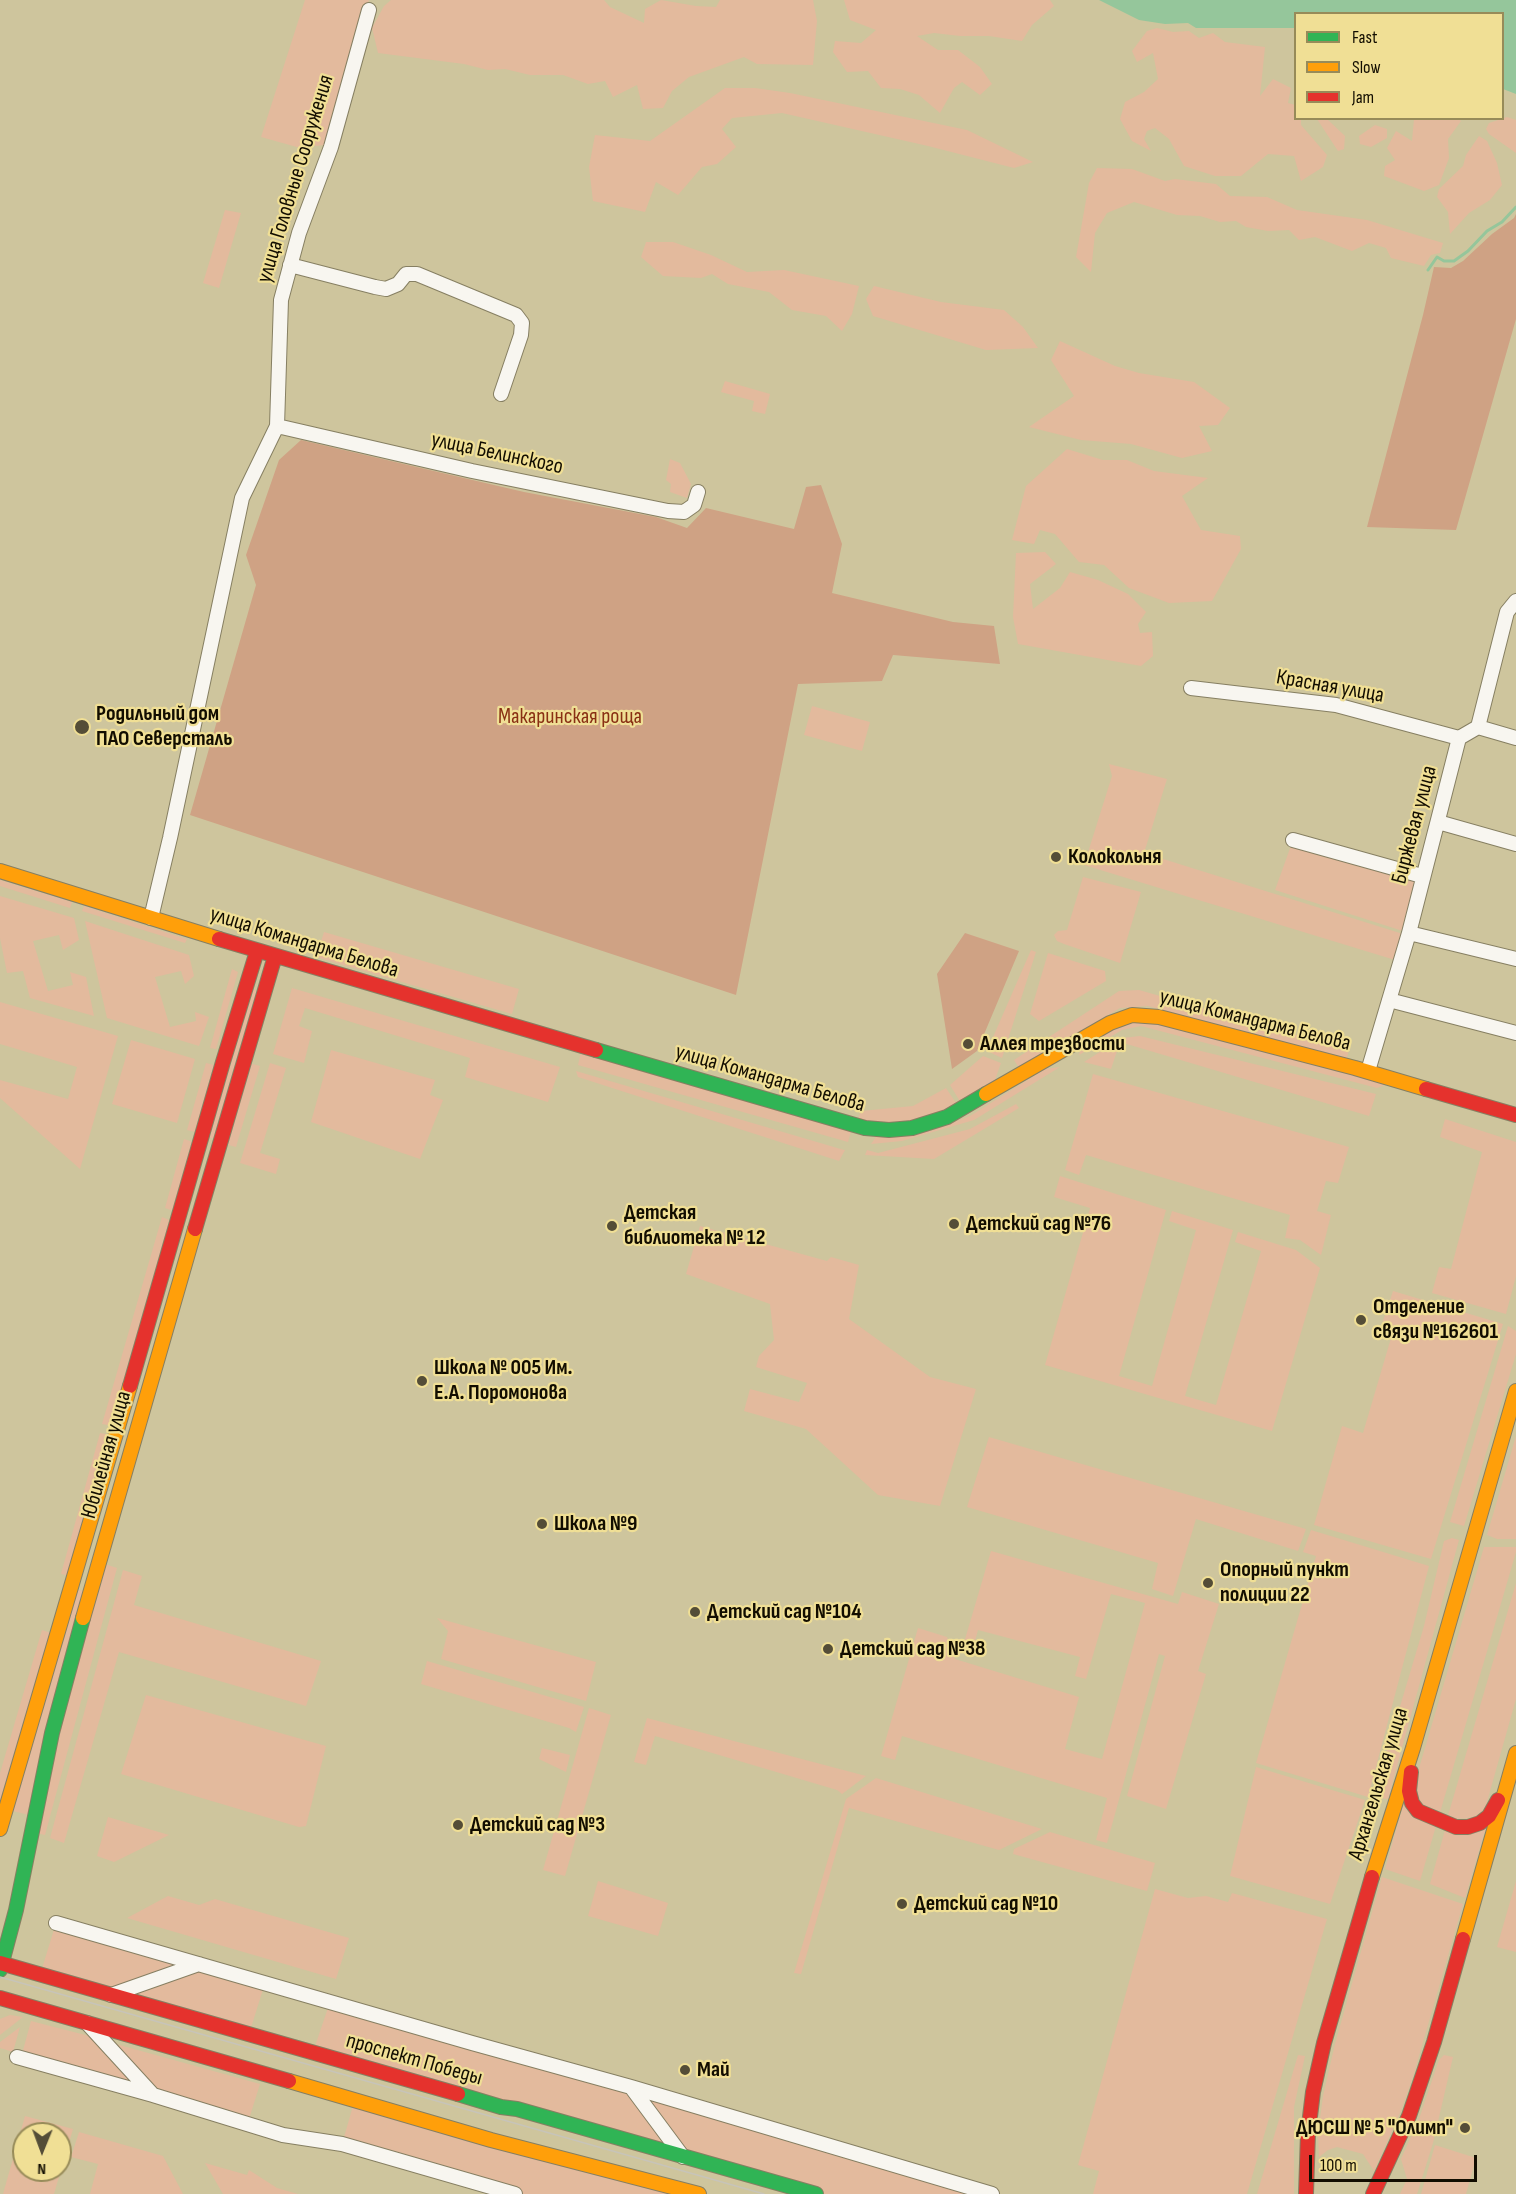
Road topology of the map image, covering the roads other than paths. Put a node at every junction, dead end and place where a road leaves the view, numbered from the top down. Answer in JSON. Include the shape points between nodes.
{"nodes":[{"id":1,"x":369,"y":10,"type":"dead end"},
{"id":2,"x":290,"y":265,"type":"junction"},
{"id":3,"x":501,"y":394,"type":"dead end"},
{"id":4,"x":277,"y":426,"type":"junction"},
{"id":5,"x":698,"y":492,"type":"dead end"},
{"id":6,"x":1516,"y":601,"type":"edge"},
{"id":7,"x":1191,"y":688,"type":"dead end"},
{"id":8,"x":1478,"y":727,"type":"junction"},
{"id":9,"x":1459,"y":738,"type":"junction"},
{"id":10,"x":1516,"y":738,"type":"edge"},
{"id":11,"x":1438,"y":822,"type":"junction"},
{"id":12,"x":1293,"y":840,"type":"dead end"},
{"id":13,"x":1516,"y":844,"type":"edge"},
{"id":14,"x":0,"y":871,"type":"edge"},
{"id":15,"x":1422,"y":876,"type":"junction"},
{"id":16,"x":151,"y":918,"type":"junction"},
{"id":17,"x":1409,"y":933,"type":"junction"},
{"id":18,"x":257,"y":951,"type":"junction"},
{"id":19,"x":275,"y":956,"type":"junction"},
{"id":20,"x":1516,"y":959,"type":"edge"},
{"id":21,"x":1389,"y":1000,"type":"junction"},
{"id":22,"x":1516,"y":1033,"type":"edge"},
{"id":23,"x":1368,"y":1071,"type":"junction"},
{"id":24,"x":1516,"y":1115,"type":"edge"},
{"id":25,"x":180,"y":1216,"type":"junction"},
{"id":26,"x":198,"y":1222,"type":"junction"},
{"id":27,"x":1516,"y":1391,"type":"edge"},
{"id":28,"x":74,"y":1582,"type":"junction"},
{"id":29,"x":92,"y":1587,"type":"junction"},
{"id":30,"x":1413,"y":1748,"type":"junction"},
{"id":31,"x":1516,"y":1753,"type":"edge"},
{"id":32,"x":1508,"y":1783,"type":"junction"},
{"id":33,"x":19,"y":1819,"type":"junction"},
{"id":34,"x":0,"y":1829,"type":"edge"},
{"id":35,"x":56,"y":1923,"type":"dead end"},
{"id":36,"x":199,"y":1964,"type":"junction"},
{"id":37,"x":1,"y":1966,"type":"edge"},
{"id":38,"x":111,"y":1995,"type":"junction"},
{"id":39,"x":0,"y":1998,"type":"edge"},
{"id":40,"x":87,"y":2023,"type":"junction"},
{"id":41,"x":17,"y":2057,"type":"dead end"},
{"id":42,"x":631,"y":2087,"type":"junction"},
{"id":43,"x":153,"y":2095,"type":"junction"},
{"id":44,"x":683,"y":2157,"type":"junction"},
{"id":45,"x":515,"y":2194,"type":"edge"},
{"id":46,"x":699,"y":2194,"type":"edge"},
{"id":47,"x":816,"y":2194,"type":"edge"},
{"id":48,"x":992,"y":2194,"type":"edge"},
{"id":49,"x":1306,"y":2194,"type":"edge"},
{"id":50,"x":1373,"y":2194,"type":"edge"}],
"edges":[{"from":1,"to":2,"type":"street","name":"улица Головные Сооружения","via":[[331,147]]},
{"from":2,"to":3,"type":"street","via":[[386,289],[398,284],[406,274],[417,274],[516,315],[522,323],[521,335]]},
{"from":2,"to":4,"type":"street","name":"улица Головные Сооружения","via":[[281,300]]},
{"from":4,"to":5,"type":"street","name":"улица Белинского","via":[[668,511],[684,512],[694,505]]},
{"from":4,"to":16,"type":"street","name":"улица Головные Сооружения","via":[[242,498]]},
{"from":6,"to":8,"type":"street","via":[[1507,612]]},
{"from":7,"to":9,"type":"street","name":"Красная улица","via":[[1336,705]]},
{"from":8,"to":9,"type":"street"},
{"from":8,"to":10,"type":"street"},
{"from":9,"to":11,"type":"street","name":"Биржевая улица"},
{"from":11,"to":13,"type":"street"},
{"from":11,"to":15,"type":"street","name":"Биржевая улица"},
{"from":12,"to":15,"type":"street"},
{"from":14,"to":16,"type":"main road","name":"улица Командарма Белова"},
{"from":15,"to":17,"type":"street","name":"Биржевая улица"},
{"from":16,"to":18,"type":"main road","name":"улица Командарма Белова"},
{"from":17,"to":20,"type":"street"},
{"from":17,"to":21,"type":"street","name":"Биржевая улица"},
{"from":18,"to":19,"type":"main road","name":"улица Командарма Белова"},
{"from":18,"to":25,"type":"main road","name":"Юбилейная улица"},
{"from":19,"to":23,"type":"main road","name":"улица Командарма Белова","via":[[866,1128],[912,1128],[947,1117],[1110,1023],[1132,1015],[1160,1017]]},
{"from":19,"to":26,"type":"main road","name":"Юбилейная улица"},
{"from":21,"to":22,"type":"street"},
{"from":21,"to":23,"type":"street","name":"Биржевая улица"},
{"from":23,"to":24,"type":"main road","name":"улица Командарма Белова"},
{"from":25,"to":26,"type":"main road"},
{"from":25,"to":28,"type":"main road","name":"Юбилейная улица"},
{"from":26,"to":29,"type":"main road","name":"Юбилейная улица"},
{"from":27,"to":30,"type":"main road","name":"Архангельская улица"},
{"from":28,"to":29,"type":"street"},
{"from":28,"to":33,"type":"main road","name":"Юбилейная улица"},
{"from":29,"to":33,"type":"main road","name":"Юбилейная улица","via":[[52,1733]]},
{"from":30,"to":32,"type":"main road","via":[[1409,1791],[1418,1812],[1426,1816],[1456,1827],[1480,1823],[1489,1816]]},
{"from":30,"to":49,"type":"main road","name":"Архангельская улица","via":[[1324,2043],[1309,2123]]},
{"from":31,"to":32,"type":"main road"},
{"from":32,"to":50,"type":"main road","via":[[1427,2062],[1409,2116]]},
{"from":33,"to":34,"type":"main road","name":"Юбилейная улица"},
{"from":33,"to":37,"type":"main road","name":"Юбилейная улица","via":[[16,1910]]},
{"from":35,"to":36,"type":"street"},
{"from":36,"to":38,"type":"street"},
{"from":36,"to":42,"type":"street"},
{"from":37,"to":38,"type":"main road","name":"проспект Победы"},
{"from":38,"to":44,"type":"main road","name":"проспект Победы"},
{"from":39,"to":40,"type":"main road"},
{"from":40,"to":43,"type":"street"},
{"from":40,"to":46,"type":"main road","via":[[491,2140]]},
{"from":41,"to":43,"type":"street"},
{"from":42,"to":44,"type":"street"},
{"from":42,"to":48,"type":"street"},
{"from":43,"to":45,"type":"street","via":[[283,2135],[342,2144]]},
{"from":44,"to":47,"type":"main road","name":"проспект Победы"}]}
